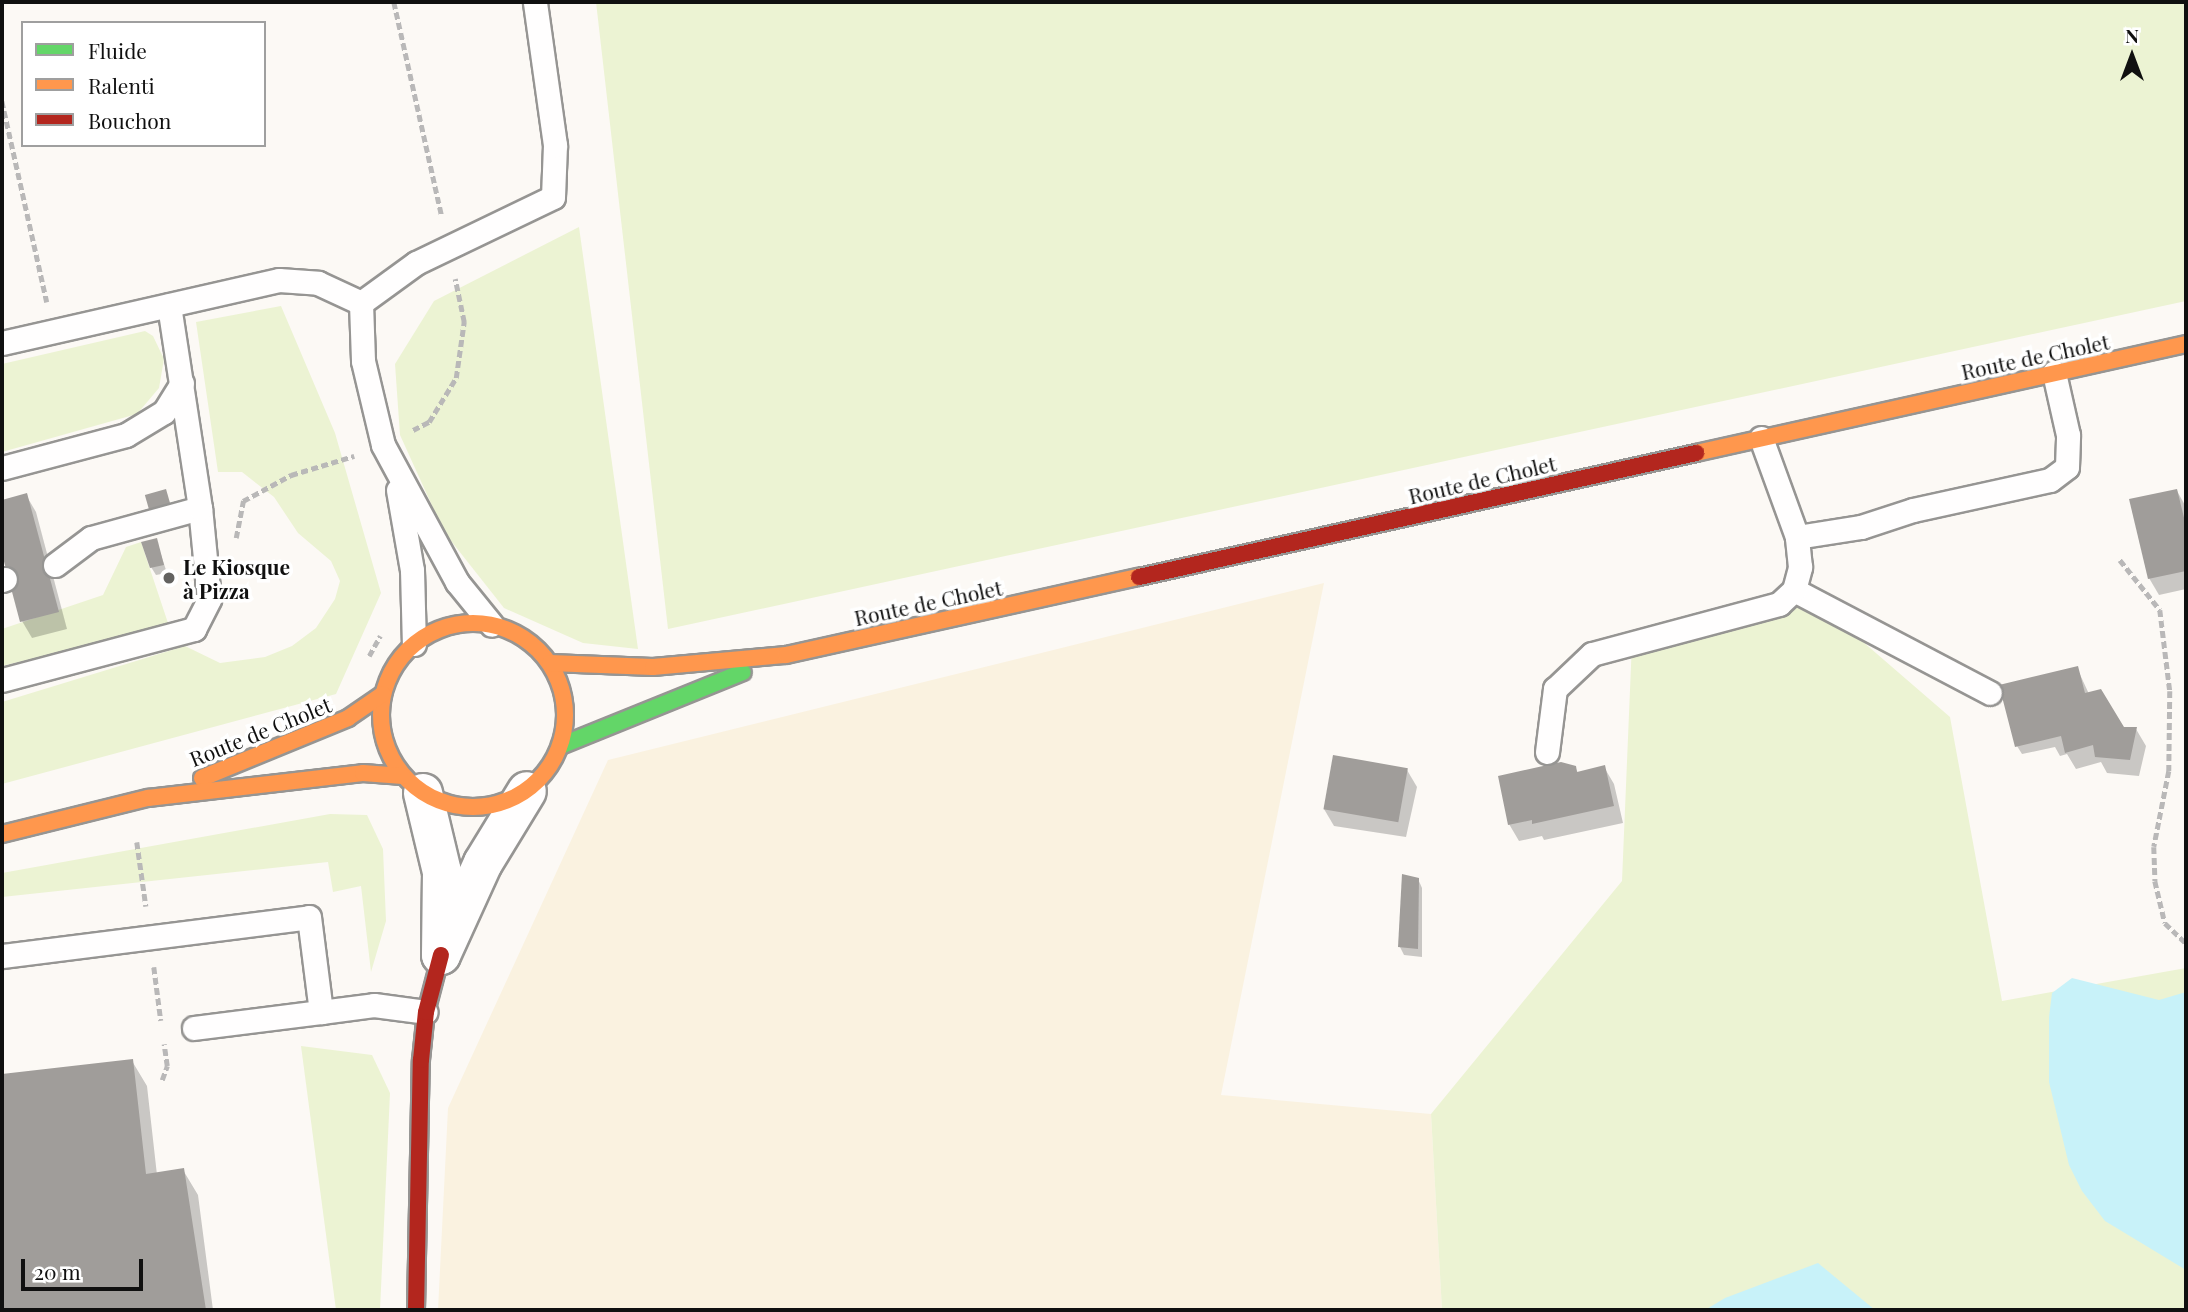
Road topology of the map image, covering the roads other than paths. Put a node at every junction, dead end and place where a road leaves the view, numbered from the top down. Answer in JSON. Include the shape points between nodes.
{"nodes":[{"id":1,"x":535,"y":2,"type":"edge"},
{"id":2,"x":361,"y":303,"type":"junction"},
{"id":3,"x":169,"y":305,"type":"junction"},
{"id":4,"x":2,"y":343,"type":"edge"},
{"id":5,"x":2186,"y":344,"type":"edge"},
{"id":6,"x":2054,"y":373,"type":"junction"},
{"id":7,"x":182,"y":383,"type":"junction"},
{"id":8,"x":1760,"y":438,"type":"junction"},
{"id":9,"x":2,"y":468,"type":"edge"},
{"id":10,"x":395,"y":473,"type":"junction"},
{"id":11,"x":200,"y":508,"type":"junction"},
{"id":12,"x":1797,"y":537,"type":"junction"},
{"id":13,"x":55,"y":565,"type":"dead end"},
{"id":14,"x":1794,"y":590,"type":"junction"},
{"id":15,"x":492,"y":625,"type":"junction"},
{"id":16,"x":414,"y":644,"type":"junction"},
{"id":17,"x":786,"y":655,"type":"junction"},
{"id":18,"x":550,"y":663,"type":"junction"},
{"id":19,"x":2,"y":680,"type":"edge"},
{"id":20,"x":1990,"y":693,"type":"dead end"},
{"id":21,"x":383,"y":694,"type":"junction"},
{"id":22,"x":560,"y":746,"type":"junction"},
{"id":23,"x":1547,"y":752,"type":"dead end"},
{"id":24,"x":413,"y":784,"type":"junction"},
{"id":25,"x":527,"y":791,"type":"junction"},
{"id":26,"x":148,"y":798,"type":"junction"},
{"id":27,"x":2,"y":834,"type":"edge"},
{"id":28,"x":441,"y":955,"type":"junction"},
{"id":29,"x":2,"y":956,"type":"edge"},
{"id":30,"x":321,"y":1012,"type":"junction"},
{"id":31,"x":426,"y":1012,"type":"junction"},
{"id":32,"x":194,"y":1028,"type":"dead end"},
{"id":33,"x":416,"y":1310,"type":"edge"}],
"edges":[{"from":1,"to":2,"type":"lane","via":[[555,145],[552,197],[416,263]]},
{"from":2,"to":3,"type":"lane","via":[[318,283],[279,280]]},
{"from":2,"to":10,"type":"lane","via":[[373,416]]},
{"from":3,"to":4,"type":"lane"},
{"from":3,"to":7,"type":"lane"},
{"from":5,"to":6,"type":"main road","name":"Route de Cholet"},
{"from":6,"to":8,"type":"main road","name":"Route de Cholet"},
{"from":6,"to":12,"type":"lane","via":[[2068,435],[2067,467],[2050,480],[1913,510],[1861,527]]},
{"from":7,"to":9,"type":"lane","via":[[164,412],[126,435]]},
{"from":7,"to":11,"type":"lane"},
{"from":8,"to":12,"type":"lane"},
{"from":8,"to":17,"type":"main road","name":"Route de Cholet"},
{"from":10,"to":15,"type":"lane","via":[[457,582]]},
{"from":10,"to":16,"type":"lane","via":[[412,570]]},
{"from":11,"to":13,"type":"lane","via":[[90,538]]},
{"from":11,"to":19,"type":"lane","via":[[209,600],[194,629]]},
{"from":12,"to":14,"type":"lane","via":[[1800,568]]},
{"from":14,"to":20,"type":"lane"},
{"from":14,"to":23,"type":"lane","via":[[1779,604],[1592,654],[1555,689]]},
{"from":15,"to":16,"type":"main road","via":[[438,630]]},
{"from":15,"to":18,"type":"main road","via":[[525,639]]},
{"from":16,"to":21,"type":"main road","via":[[390,676]]},
{"from":17,"to":18,"type":"main road","name":"Route de Cholet","via":[[653,667]]},
{"from":17,"to":22,"type":"main road","name":"Route de Cholet"},
{"from":18,"to":22,"type":"main road","via":[[565,704]]},
{"from":21,"to":24,"type":"main road","via":[[383,737]]},
{"from":21,"to":26,"type":"main road","name":"Route de Cholet","via":[[348,718]]},
{"from":22,"to":25,"type":"main road","via":[[547,771]]},
{"from":24,"to":25,"type":"main road","via":[[448,804],[475,808],[502,803]]},
{"from":24,"to":26,"type":"main road","name":"Route de Cholet","via":[[363,773]]},
{"from":24,"to":28,"type":"street","via":[[442,872]]},
{"from":25,"to":28,"type":"street","via":[[483,863]]},
{"from":26,"to":27,"type":"main road","name":"Route de Cholet"},
{"from":28,"to":31,"type":"main road"},
{"from":29,"to":30,"type":"lane","via":[[309,917]]},
{"from":30,"to":31,"type":"lane","via":[[374,1005]]},
{"from":30,"to":32,"type":"lane"},
{"from":31,"to":33,"type":"main road"}]}
